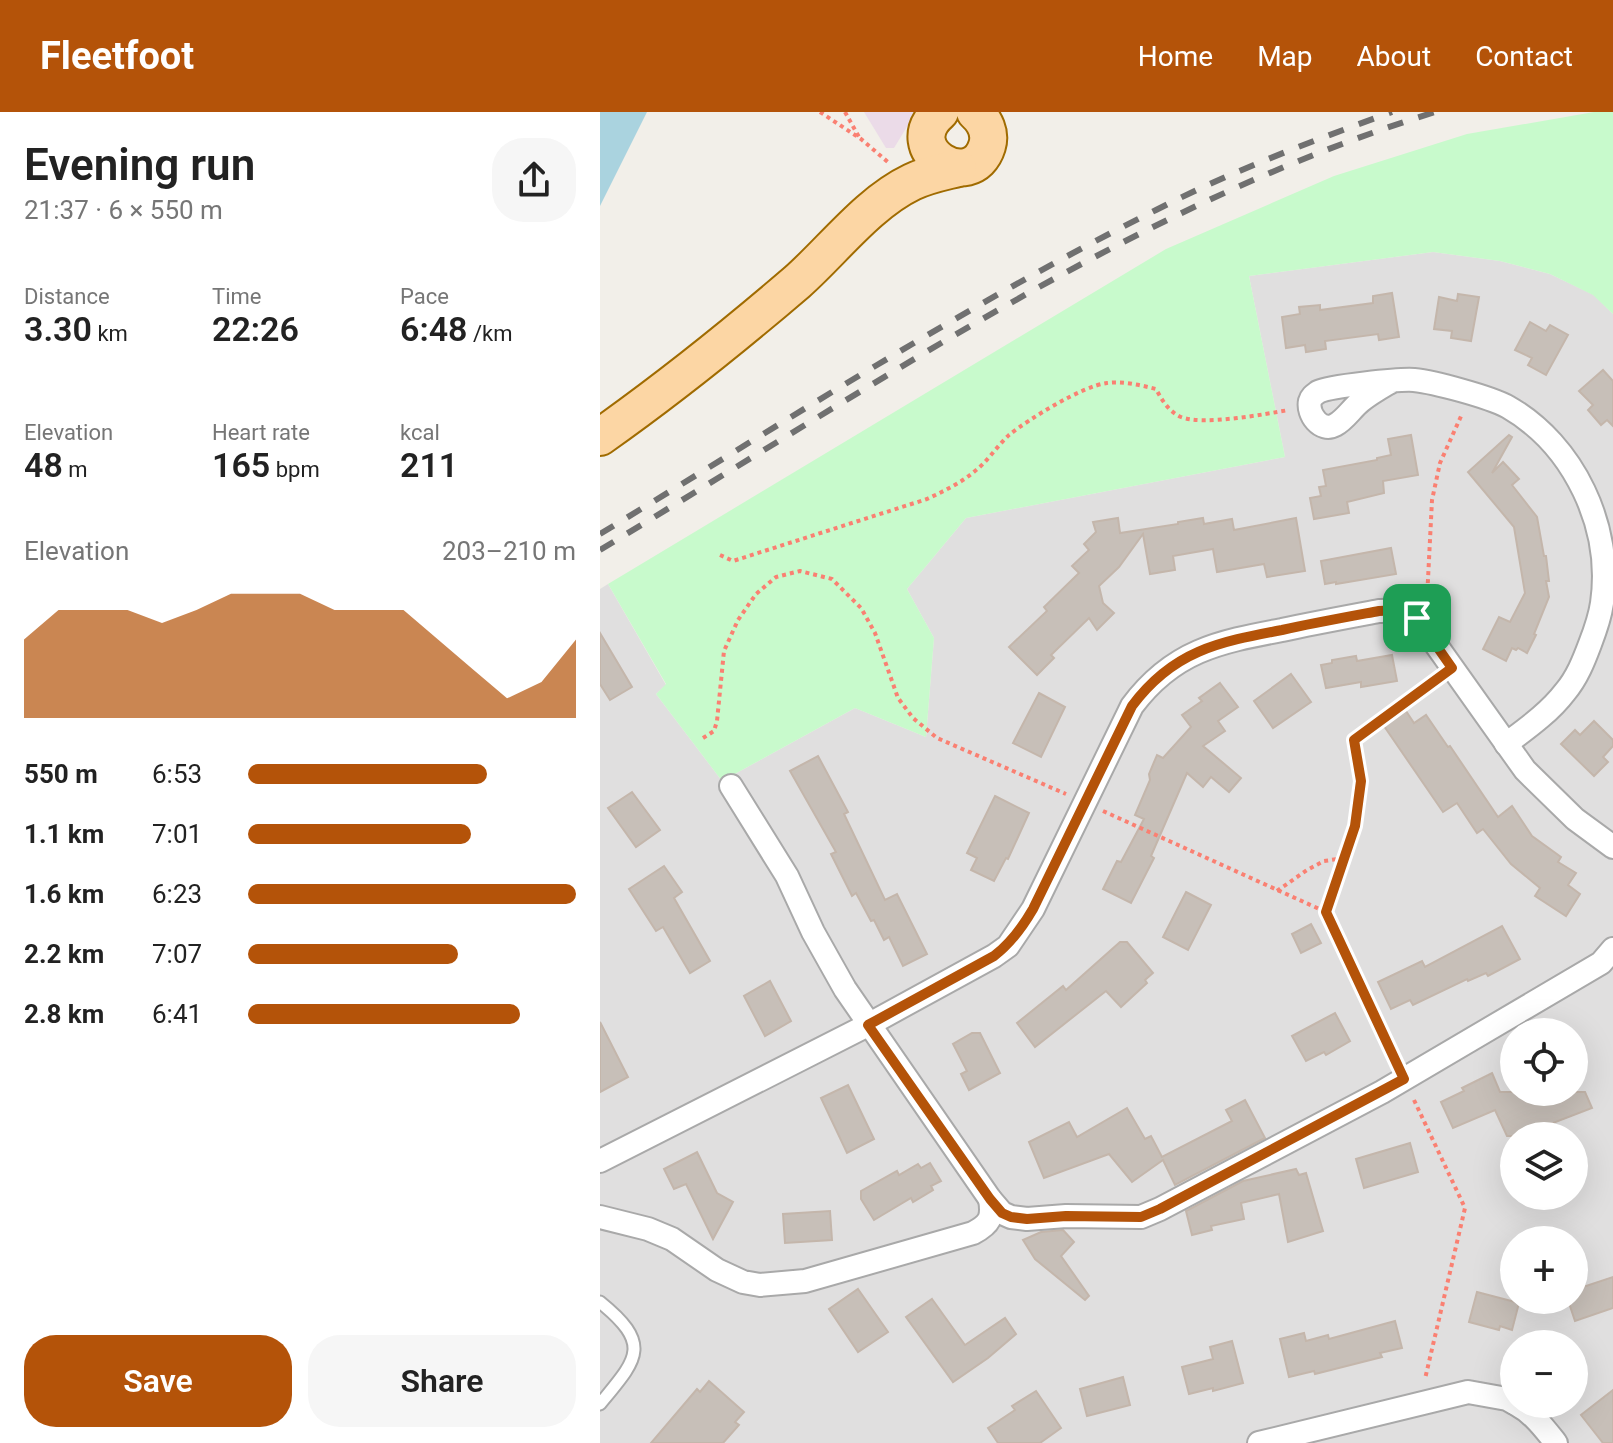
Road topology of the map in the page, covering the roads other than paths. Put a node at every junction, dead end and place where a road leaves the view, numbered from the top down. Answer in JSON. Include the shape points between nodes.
{"nodes":[{"id":1,"x":935,"y":119,"type":"edge"},
{"id":2,"x":991,"y":120,"type":"edge"},
{"id":3,"x":958,"y":168,"type":"junction"},
{"id":4,"x":888,"y":196,"type":"junction"},
{"id":5,"x":1392,"y":381,"type":"junction"},
{"id":6,"x":600,"y":437,"type":"edge"},
{"id":7,"x":1506,"y":744,"type":"junction"},
{"id":8,"x":731,"y":786,"type":"dead end"},
{"id":9,"x":1613,"y":847,"type":"edge"},
{"id":10,"x":1613,"y":949,"type":"edge"},
{"id":11,"x":868,"y":1025,"type":"junction"},
{"id":12,"x":600,"y":1161,"type":"edge"},
{"id":13,"x":990,"y":1199,"type":"junction"},
{"id":14,"x":600,"y":1217,"type":"edge"},
{"id":15,"x":600,"y":1302,"type":"edge"},
{"id":16,"x":1500,"y":1398,"type":"edge"},
{"id":17,"x":600,"y":1404,"type":"edge"},
{"id":18,"x":1535,"y":1418,"type":"edge"},
{"id":19,"x":1259,"y":1443,"type":"edge"},
{"id":20,"x":1556,"y":1443,"type":"edge"}],
"edges":[{"from":1,"to":3,"type":"main road","via":[[933,156]]},
{"from":1,"to":4,"type":"main road"},
{"from":2,"to":3,"type":"main road","via":[[983,155]]},
{"from":3,"to":4,"type":"main road","via":[[912,182]]},
{"from":4,"to":6,"type":"main road","via":[[754,318]]},
{"from":5,"to":5,"type":"street","via":[[1330,427],[1316,421],[1310,407],[1315,393],[1327,389]]},
{"from":5,"to":7,"type":"street","via":[[1414,380],[1507,406],[1546,435],[1593,506],[1605,572],[1602,602],[1583,663],[1565,692]]},
{"from":7,"to":9,"type":"street","via":[[1575,819]]},
{"from":7,"to":11,"type":"street","via":[[1409,612],[1379,611],[1201,649],[1161,674],[1132,706],[1033,909],[1008,946]]},
{"from":8,"to":11,"type":"street"},
{"from":10,"to":13,"type":"street","via":[[1601,963],[1404,1079],[1141,1217],[1027,1219],[1002,1213]]},
{"from":11,"to":12,"type":"street"},
{"from":11,"to":13,"type":"street"},
{"from":13,"to":14,"type":"street","via":[[990,1219],[973,1233],[805,1281],[771,1284],[743,1282],[672,1239]]},
{"from":15,"to":17,"type":"lane","via":[[625,1324],[635,1344],[630,1367]]},
{"from":16,"to":19,"type":"street","via":[[1468,1392]]},
{"from":18,"to":20,"type":"street"}]}
